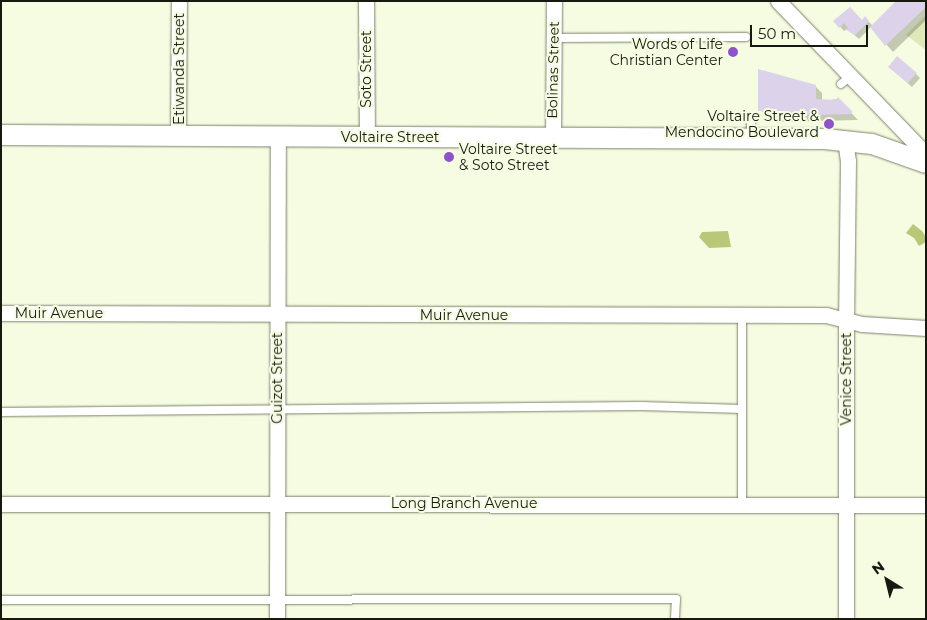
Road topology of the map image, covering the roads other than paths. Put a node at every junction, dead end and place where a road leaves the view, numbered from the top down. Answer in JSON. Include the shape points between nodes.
{"nodes":[{"id":1,"x":179,"y":1,"type":"edge"},
{"id":2,"x":366,"y":1,"type":"edge"},
{"id":3,"x":554,"y":1,"type":"edge"},
{"id":4,"x":778,"y":1,"type":"edge"},
{"id":5,"x":746,"y":37,"type":"dead end"},
{"id":6,"x":554,"y":38,"type":"junction"},
{"id":7,"x":751,"y":118,"type":"dead end"},
{"id":8,"x":1,"y":135,"type":"edge"},
{"id":9,"x":178,"y":136,"type":"junction"},
{"id":10,"x":278,"y":136,"type":"junction"},
{"id":11,"x":367,"y":136,"type":"junction"},
{"id":12,"x":553,"y":138,"type":"junction"},
{"id":13,"x":751,"y":140,"type":"junction"},
{"id":14,"x":845,"y":140,"type":"junction"},
{"id":15,"x":926,"y":154,"type":"edge"},
{"id":16,"x":926,"y":163,"type":"edge"},
{"id":17,"x":1,"y":313,"type":"edge"},
{"id":18,"x":277,"y":314,"type":"junction"},
{"id":19,"x":742,"y":316,"type":"junction"},
{"id":20,"x":846,"y":319,"type":"junction"},
{"id":21,"x":926,"y":328,"type":"edge"},
{"id":22,"x":277,"y":409,"type":"junction"},
{"id":23,"x":742,"y":409,"type":"junction"},
{"id":24,"x":1,"y":412,"type":"edge"},
{"id":25,"x":278,"y":503,"type":"junction"},
{"id":26,"x":1,"y":504,"type":"edge"},
{"id":27,"x":742,"y":504,"type":"junction"},
{"id":28,"x":847,"y":504,"type":"junction"},
{"id":29,"x":926,"y":505,"type":"edge"},
{"id":30,"x":277,"y":598,"type":"junction"},
{"id":31,"x":1,"y":600,"type":"edge"},
{"id":32,"x":277,"y":619,"type":"edge"},
{"id":33,"x":675,"y":619,"type":"edge"},
{"id":34,"x":846,"y":619,"type":"edge"}],
"edges":[{"from":1,"to":9,"type":"street","name":"Etiwanda Street"},
{"from":2,"to":11,"type":"street","name":"Soto Street"},
{"from":3,"to":6,"type":"street","name":"Bolinas Street"},
{"from":4,"to":15,"type":"street","via":[[846,80],[874,97],[886,114]]},
{"from":5,"to":6,"type":"lane"},
{"from":6,"to":12,"type":"street","name":"Bolinas Street"},
{"from":7,"to":13,"type":"lane"},
{"from":8,"to":9,"type":"main road","name":"Voltaire Street"},
{"from":9,"to":10,"type":"main road","name":"Voltaire Street"},
{"from":10,"to":11,"type":"main road","name":"Voltaire Street"},
{"from":10,"to":18,"type":"street","name":"Guizot Street"},
{"from":11,"to":12,"type":"main road","name":"Voltaire Street"},
{"from":12,"to":13,"type":"main road","name":"Voltaire Street"},
{"from":13,"to":14,"type":"main road","name":"Voltaire Street"},
{"from":14,"to":16,"type":"main road","name":"Voltaire Street","via":[[872,144]]},
{"from":14,"to":20,"type":"street","name":"Venice Street","via":[[848,161]]},
{"from":17,"to":18,"type":"street","name":"Muir Avenue"},
{"from":18,"to":19,"type":"street","name":"Muir Avenue"},
{"from":18,"to":22,"type":"street","name":"Guizot Street"},
{"from":19,"to":20,"type":"street","name":"Muir Avenue","via":[[826,315]]},
{"from":19,"to":23,"type":"lane"},
{"from":20,"to":21,"type":"street","name":"Muir Avenue","via":[[862,324]]},
{"from":20,"to":28,"type":"street","name":"Venice Street"},
{"from":22,"to":23,"type":"lane","via":[[641,406]]},
{"from":22,"to":24,"type":"lane"},
{"from":22,"to":25,"type":"street","name":"Guizot Street"},
{"from":23,"to":27,"type":"lane"},
{"from":25,"to":26,"type":"street","name":"Long Branch Avenue"},
{"from":25,"to":27,"type":"street","name":"Long Branch Avenue"},
{"from":25,"to":30,"type":"street","name":"Guizot Street"},
{"from":27,"to":28,"type":"street","name":"Long Branch Avenue"},
{"from":28,"to":29,"type":"street","name":"Long Branch Avenue"},
{"from":28,"to":34,"type":"street","name":"Venice Street"},
{"from":30,"to":31,"type":"lane"},
{"from":30,"to":32,"type":"street","name":"Guizot Street"},
{"from":30,"to":33,"type":"lane","via":[[676,599]]}]}
